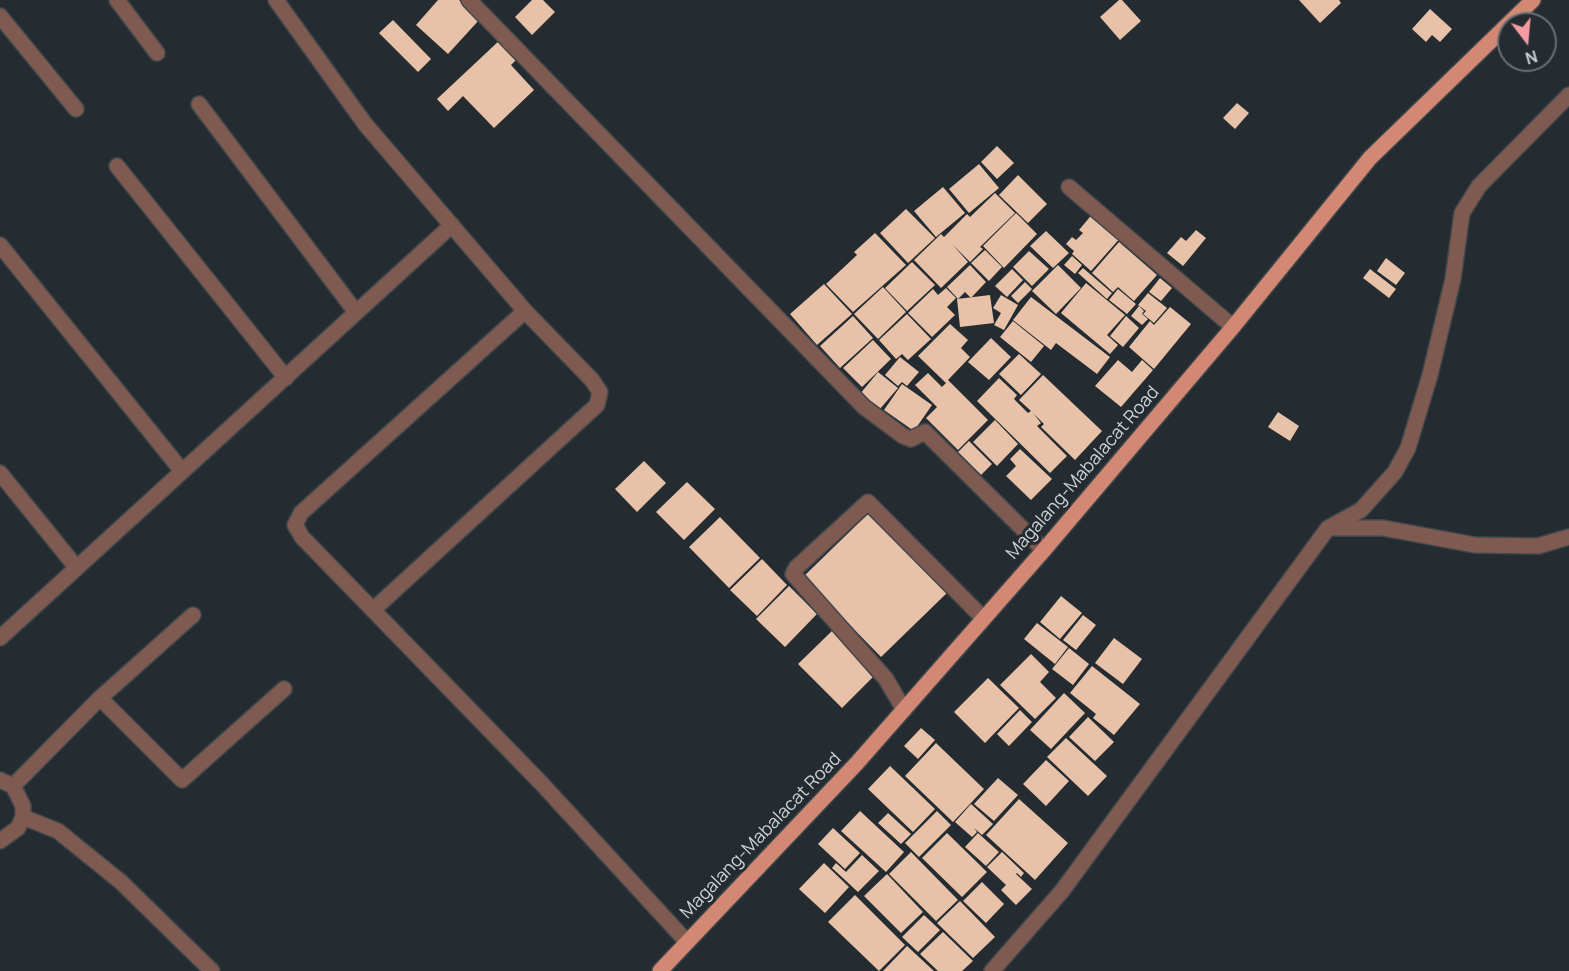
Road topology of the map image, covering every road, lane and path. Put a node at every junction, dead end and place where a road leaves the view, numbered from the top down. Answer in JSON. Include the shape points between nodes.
{"nodes":[{"id":1,"x":117,"y":0,"type":"edge"},
{"id":2,"x":276,"y":0,"type":"edge"},
{"id":3,"x":469,"y":0,"type":"edge"},
{"id":4,"x":1533,"y":0,"type":"edge"},
{"id":5,"x":0,"y":16,"type":"edge"},
{"id":6,"x":157,"y":53,"type":"dead end"},
{"id":7,"x":1569,"y":95,"type":"edge"},
{"id":8,"x":199,"y":104,"type":"dead end"},
{"id":9,"x":76,"y":109,"type":"dead end"},
{"id":10,"x":117,"y":166,"type":"dead end"},
{"id":11,"x":1070,"y":187,"type":"dead end"},
{"id":12,"x":452,"y":225,"type":"junction"},
{"id":13,"x":0,"y":245,"type":"edge"},
{"id":14,"x":355,"y":311,"type":"junction"},
{"id":15,"x":525,"y":311,"type":"junction"},
{"id":16,"x":1233,"y":327,"type":"junction"},
{"id":17,"x":286,"y":378,"type":"junction"},
{"id":18,"x":182,"y":471,"type":"junction"},
{"id":19,"x":0,"y":473,"type":"edge"},
{"id":20,"x":1328,"y":528,"type":"junction"},
{"id":21,"x":1569,"y":537,"type":"edge"},
{"id":22,"x":1044,"y":550,"type":"junction"},
{"id":23,"x":76,"y":567,"type":"junction"},
{"id":24,"x":374,"y":609,"type":"junction"},
{"id":25,"x":193,"y":615,"type":"dead end"},
{"id":26,"x":983,"y":618,"type":"junction"},
{"id":27,"x":0,"y":638,"type":"edge"},
{"id":28,"x":284,"y":689,"type":"dead end"},
{"id":29,"x":100,"y":698,"type":"junction"},
{"id":30,"x":904,"y":710,"type":"junction"},
{"id":31,"x":7,"y":783,"type":"edge"},
{"id":32,"x":23,"y":817,"type":"junction"},
{"id":33,"x":0,"y":841,"type":"edge"},
{"id":34,"x":687,"y":942,"type":"junction"},
{"id":35,"x":212,"y":971,"type":"edge"},
{"id":36,"x":660,"y":971,"type":"edge"},
{"id":37,"x":992,"y":971,"type":"edge"}],
"edges":[{"from":1,"to":6,"type":"street"},
{"from":2,"to":12,"type":"street","via":[[365,124]]},
{"from":3,"to":22,"type":"street","via":[[864,407],[910,439],[925,432]]},
{"from":4,"to":16,"type":"main road","name":"Magalang-Mabalacat Road","via":[[1370,158]]},
{"from":5,"to":9,"type":"street"},
{"from":7,"to":20,"type":"street","via":[[1479,186],[1461,213],[1453,279],[1408,448],[1395,472],[1361,510]]},
{"from":8,"to":14,"type":"street"},
{"from":10,"to":17,"type":"street"},
{"from":11,"to":16,"type":"street"},
{"from":12,"to":14,"type":"street"},
{"from":12,"to":15,"type":"street"},
{"from":13,"to":18,"type":"street"},
{"from":14,"to":17,"type":"street"},
{"from":15,"to":24,"type":"street","via":[[592,381],[600,392],[597,405]]},
{"from":15,"to":24,"type":"street","via":[[301,513],[296,525],[302,537]]},
{"from":16,"to":22,"type":"main road","name":"Magalang-Mabalacat Road"},
{"from":17,"to":18,"type":"street"},
{"from":18,"to":23,"type":"street"},
{"from":19,"to":23,"type":"street"},
{"from":20,"to":21,"type":"street","via":[[1383,528],[1475,545],[1538,546]]},
{"from":20,"to":37,"type":"street","via":[[1062,891]]},
{"from":22,"to":26,"type":"main road","name":"Magalang-Mabalacat Road"},
{"from":23,"to":27,"type":"street"},
{"from":24,"to":34,"type":"street"},
{"from":25,"to":29,"type":"street"},
{"from":26,"to":30,"type":"main road","name":"Magalang-Mabalacat Road"},
{"from":26,"to":30,"type":"street","via":[[868,502],[796,568],[793,574],[886,680]]},
{"from":28,"to":29,"type":"street","via":[[182,780]]},
{"from":29,"to":31,"type":"street"},
{"from":30,"to":34,"type":"main road","name":"Magalang-Mabalacat Road"},
{"from":31,"to":32,"type":"street","via":[[23,806]]},
{"from":32,"to":33,"type":"street","via":[[18,828]]},
{"from":32,"to":35,"type":"street","via":[[58,831],[121,882]]},
{"from":34,"to":36,"type":"main road","name":"Magalang-Mabalacat Road"}]}
